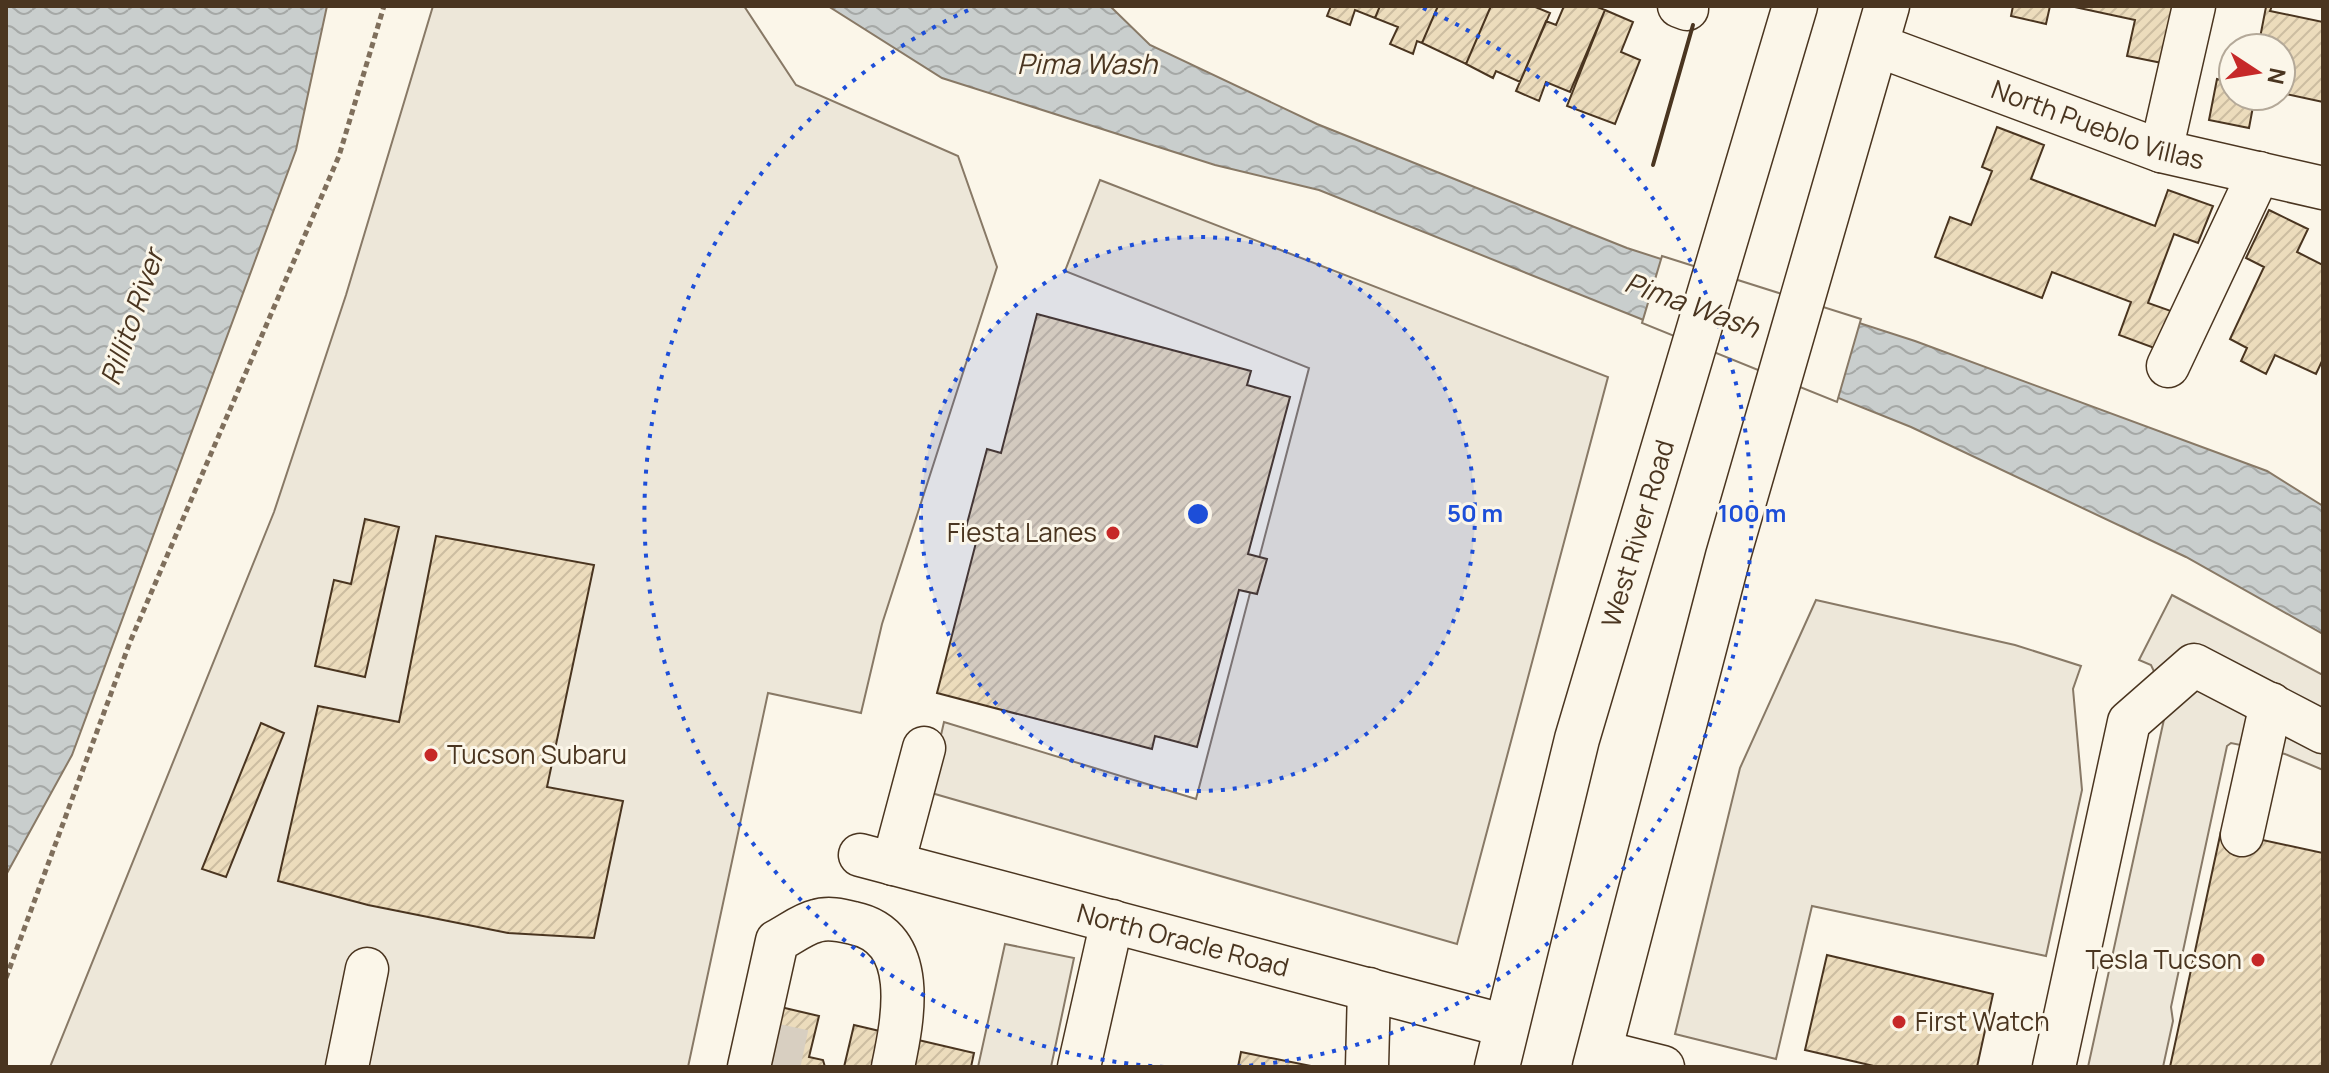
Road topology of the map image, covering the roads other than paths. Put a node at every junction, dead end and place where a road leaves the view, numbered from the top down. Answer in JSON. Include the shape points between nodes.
{"nodes":[{"id":1,"x":1795,"y":6,"type":"edge"},
{"id":2,"x":2194,"y":6,"type":"edge"},
{"id":3,"x":1881,"y":26,"type":"edge"},
{"id":4,"x":2161,"y":151,"type":"junction"},
{"id":5,"x":2259,"y":173,"type":"junction"},
{"id":6,"x":2323,"y":188,"type":"edge"},
{"id":7,"x":2168,"y":366,"type":"dead end"},
{"id":8,"x":2271,"y":704,"type":"junction"},
{"id":9,"x":2323,"y":732,"type":"edge"},
{"id":10,"x":924,"y":748,"type":"dead end"},
{"id":11,"x":2242,"y":835,"type":"dead end"},
{"id":12,"x":815,"y":921,"type":"junction"},
{"id":13,"x":1112,"y":921,"type":"junction"},
{"id":14,"x":367,"y":969,"type":"dead end"},
{"id":15,"x":1369,"y":989,"type":"junction"},
{"id":16,"x":791,"y":1010,"type":"tunnel mouth"},
{"id":17,"x":1502,"y":1047,"type":"edge"},
{"id":18,"x":1597,"y":1059,"type":"edge"},
{"id":19,"x":347,"y":1067,"type":"edge"},
{"id":20,"x":749,"y":1067,"type":"edge"},
{"id":21,"x":893,"y":1067,"type":"edge"},
{"id":22,"x":1079,"y":1067,"type":"edge"},
{"id":23,"x":1367,"y":1067,"type":"edge"},
{"id":24,"x":1663,"y":1067,"type":"edge"},
{"id":25,"x":2054,"y":1067,"type":"edge"}],
"edges":[{"from":1,"to":17,"type":"main road","name":"West River Road","via":[[1577,739]]},
{"from":2,"to":4,"type":"lane"},
{"from":3,"to":4,"type":"lane","name":"North Pueblo Villas"},
{"from":3,"to":18,"type":"main road","via":[[1671,765]]},
{"from":4,"to":5,"type":"lane","name":"North Pueblo Villas"},
{"from":5,"to":6,"type":"lane","name":"North Pueblo Villas"},
{"from":5,"to":7,"type":"lane"},
{"from":8,"to":9,"type":"lane"},
{"from":8,"to":11,"type":"lane"},
{"from":8,"to":25,"type":"lane","via":[[2194,665],[2129,722]]},
{"from":10,"to":13,"type":"lane","name":"North Oracle Road","via":[[876,859]]},
{"from":12,"to":16,"type":"lane"},
{"from":12,"to":20,"type":"lane","via":[[777,941]]},
{"from":12,"to":21,"type":"lane","via":[[860,924],[877,931],[892,948],[902,986],[902,1025]]},
{"from":13,"to":15,"type":"lane","name":"North Oracle Road"},
{"from":13,"to":22,"type":"lane"},
{"from":14,"to":19,"type":"lane"},
{"from":15,"to":17,"type":"lane","name":"North Oracle Road"},
{"from":15,"to":23,"type":"lane"},
{"from":18,"to":24,"type":"lane"}]}
